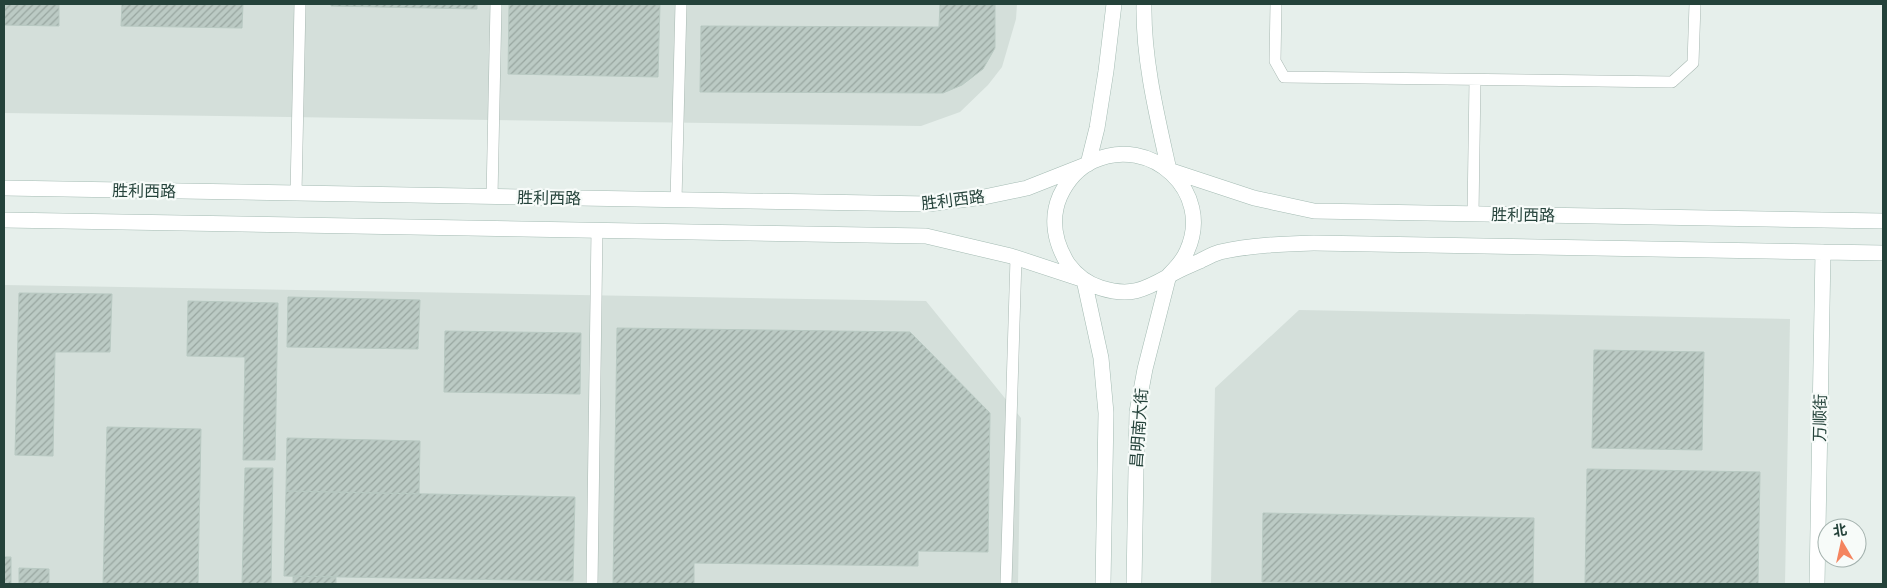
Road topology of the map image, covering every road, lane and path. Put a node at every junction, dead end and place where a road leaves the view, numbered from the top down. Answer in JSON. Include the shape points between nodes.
{"nodes":[{"id":1,"x":300,"y":4,"type":"edge"},
{"id":2,"x":496,"y":4,"type":"edge"},
{"id":3,"x":682,"y":4,"type":"edge"},
{"id":4,"x":1114,"y":4,"type":"edge"},
{"id":5,"x":1144,"y":4,"type":"edge"},
{"id":6,"x":1276,"y":4,"type":"edge"},
{"id":7,"x":1695,"y":4,"type":"edge"},
{"id":8,"x":1475,"y":80,"type":"junction"},
{"id":9,"x":1088,"y":164,"type":"junction"},
{"id":10,"x":1169,"y":170,"type":"junction"},
{"id":11,"x":4,"y":188,"type":"edge"},
{"id":12,"x":296,"y":193,"type":"junction"},
{"id":13,"x":492,"y":197,"type":"junction"},
{"id":14,"x":676,"y":200,"type":"junction"},
{"id":15,"x":1473,"y":214,"type":"junction"},
{"id":16,"x":4,"y":220,"type":"edge"},
{"id":17,"x":1883,"y":221,"type":"edge"},
{"id":18,"x":597,"y":230,"type":"junction"},
{"id":19,"x":1823,"y":252,"type":"junction"},
{"id":20,"x":1883,"y":253,"type":"edge"},
{"id":21,"x":1016,"y":258,"type":"junction"},
{"id":22,"x":1169,"y":275,"type":"junction"},
{"id":23,"x":1084,"y":280,"type":"junction"},
{"id":24,"x":592,"y":584,"type":"edge"},
{"id":25,"x":1006,"y":584,"type":"edge"},
{"id":26,"x":1103,"y":584,"type":"edge"},
{"id":27,"x":1134,"y":584,"type":"edge"},
{"id":28,"x":1817,"y":584,"type":"edge"}],
"edges":[{"from":1,"to":12,"type":"lane"},
{"from":2,"to":13,"type":"lane"},
{"from":3,"to":14,"type":"lane"},
{"from":4,"to":9,"type":"main road","via":[[1097,128]]},
{"from":5,"to":10,"type":"main road","via":[[1150,72]]},
{"from":6,"to":8,"type":"lane","via":[[1275,61],[1284,77]]},
{"from":7,"to":8,"type":"lane","via":[[1693,63],[1672,82]]},
{"from":8,"to":15,"type":"lane"},
{"from":9,"to":10,"type":"main road","via":[[1101,157],[1129,154],[1144,156]]},
{"from":9,"to":14,"type":"main road","name":"胜利西路","via":[[1026,188],[928,204]]},
{"from":9,"to":23,"type":"main road","via":[[1074,174],[1064,188],[1054,220],[1062,254]]},
{"from":10,"to":15,"type":"main road","name":"胜利西路","via":[[1254,198],[1314,211]]},
{"from":10,"to":22,"type":"main road","via":[[1187,193],[1194,222],[1187,252]]},
{"from":11,"to":12,"type":"main road","name":"胜利西路"},
{"from":12,"to":13,"type":"main road","name":"胜利西路"},
{"from":13,"to":14,"type":"main road","name":"胜利西路"},
{"from":15,"to":17,"type":"main road","name":"胜利西路"},
{"from":16,"to":18,"type":"main road","name":"胜利西路"},
{"from":18,"to":21,"type":"main road","name":"胜利西路","via":[[926,236]]},
{"from":18,"to":24,"type":"lane"},
{"from":19,"to":20,"type":"main road","name":"胜利西路"},
{"from":19,"to":22,"type":"main road","name":"胜利西路","via":[[1271,244],[1218,253]]},
{"from":19,"to":28,"type":"main road","name":"万顺街"},
{"from":21,"to":23,"type":"main road","name":"胜利西路"},
{"from":21,"to":25,"type":"lane"},
{"from":22,"to":23,"type":"main road","via":[[1142,290],[1127,292],[1097,287]]},
{"from":22,"to":27,"type":"main road","name":"昌明南大街","via":[[1137,412]]},
{"from":23,"to":26,"type":"main road","name":"昌明南大街","via":[[1100,358],[1106,413]]}]}
